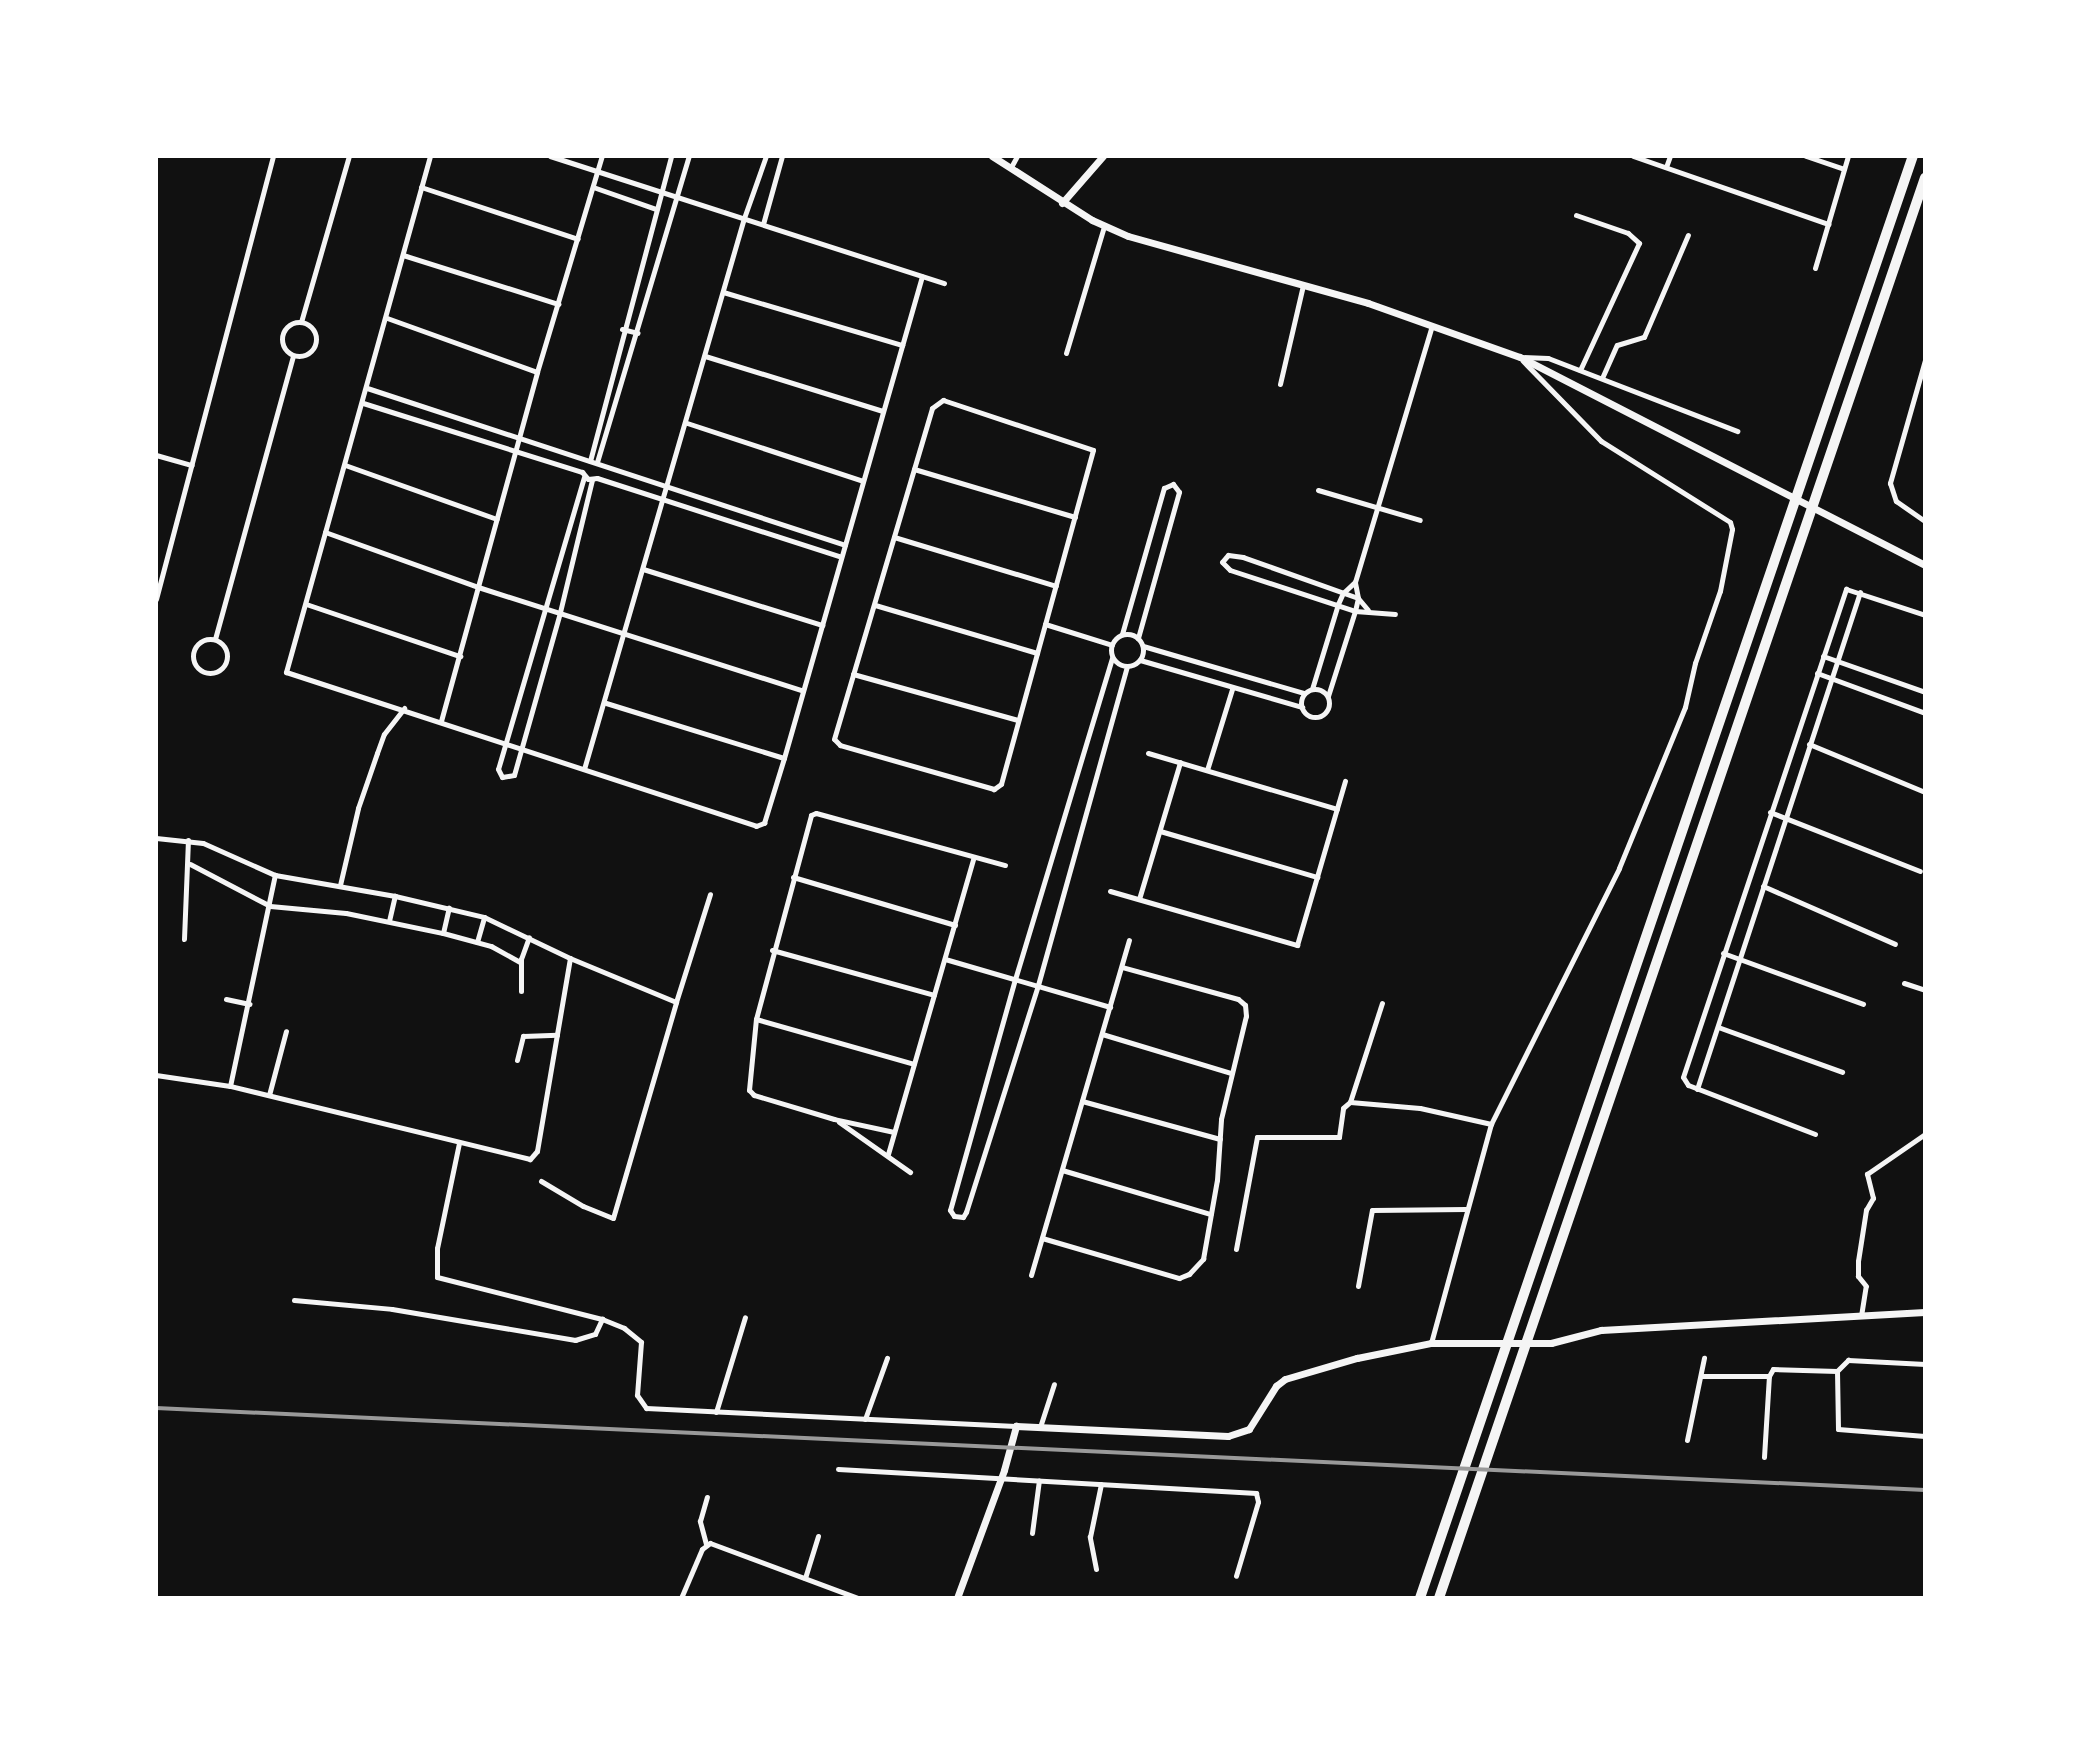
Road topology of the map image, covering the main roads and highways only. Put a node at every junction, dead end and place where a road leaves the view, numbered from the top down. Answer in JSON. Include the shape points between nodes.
{"nodes":[{"id":1,"x":1913,"y":156,"type":"edge"},
{"id":2,"x":1925,"y":178,"type":"edge"},
{"id":3,"x":1420,"y":1598,"type":"edge"},
{"id":4,"x":1439,"y":1598,"type":"edge"}],
"edges":[{"from":1,"to":3,"type":"highway"},
{"from":2,"to":4,"type":"highway"}]}
